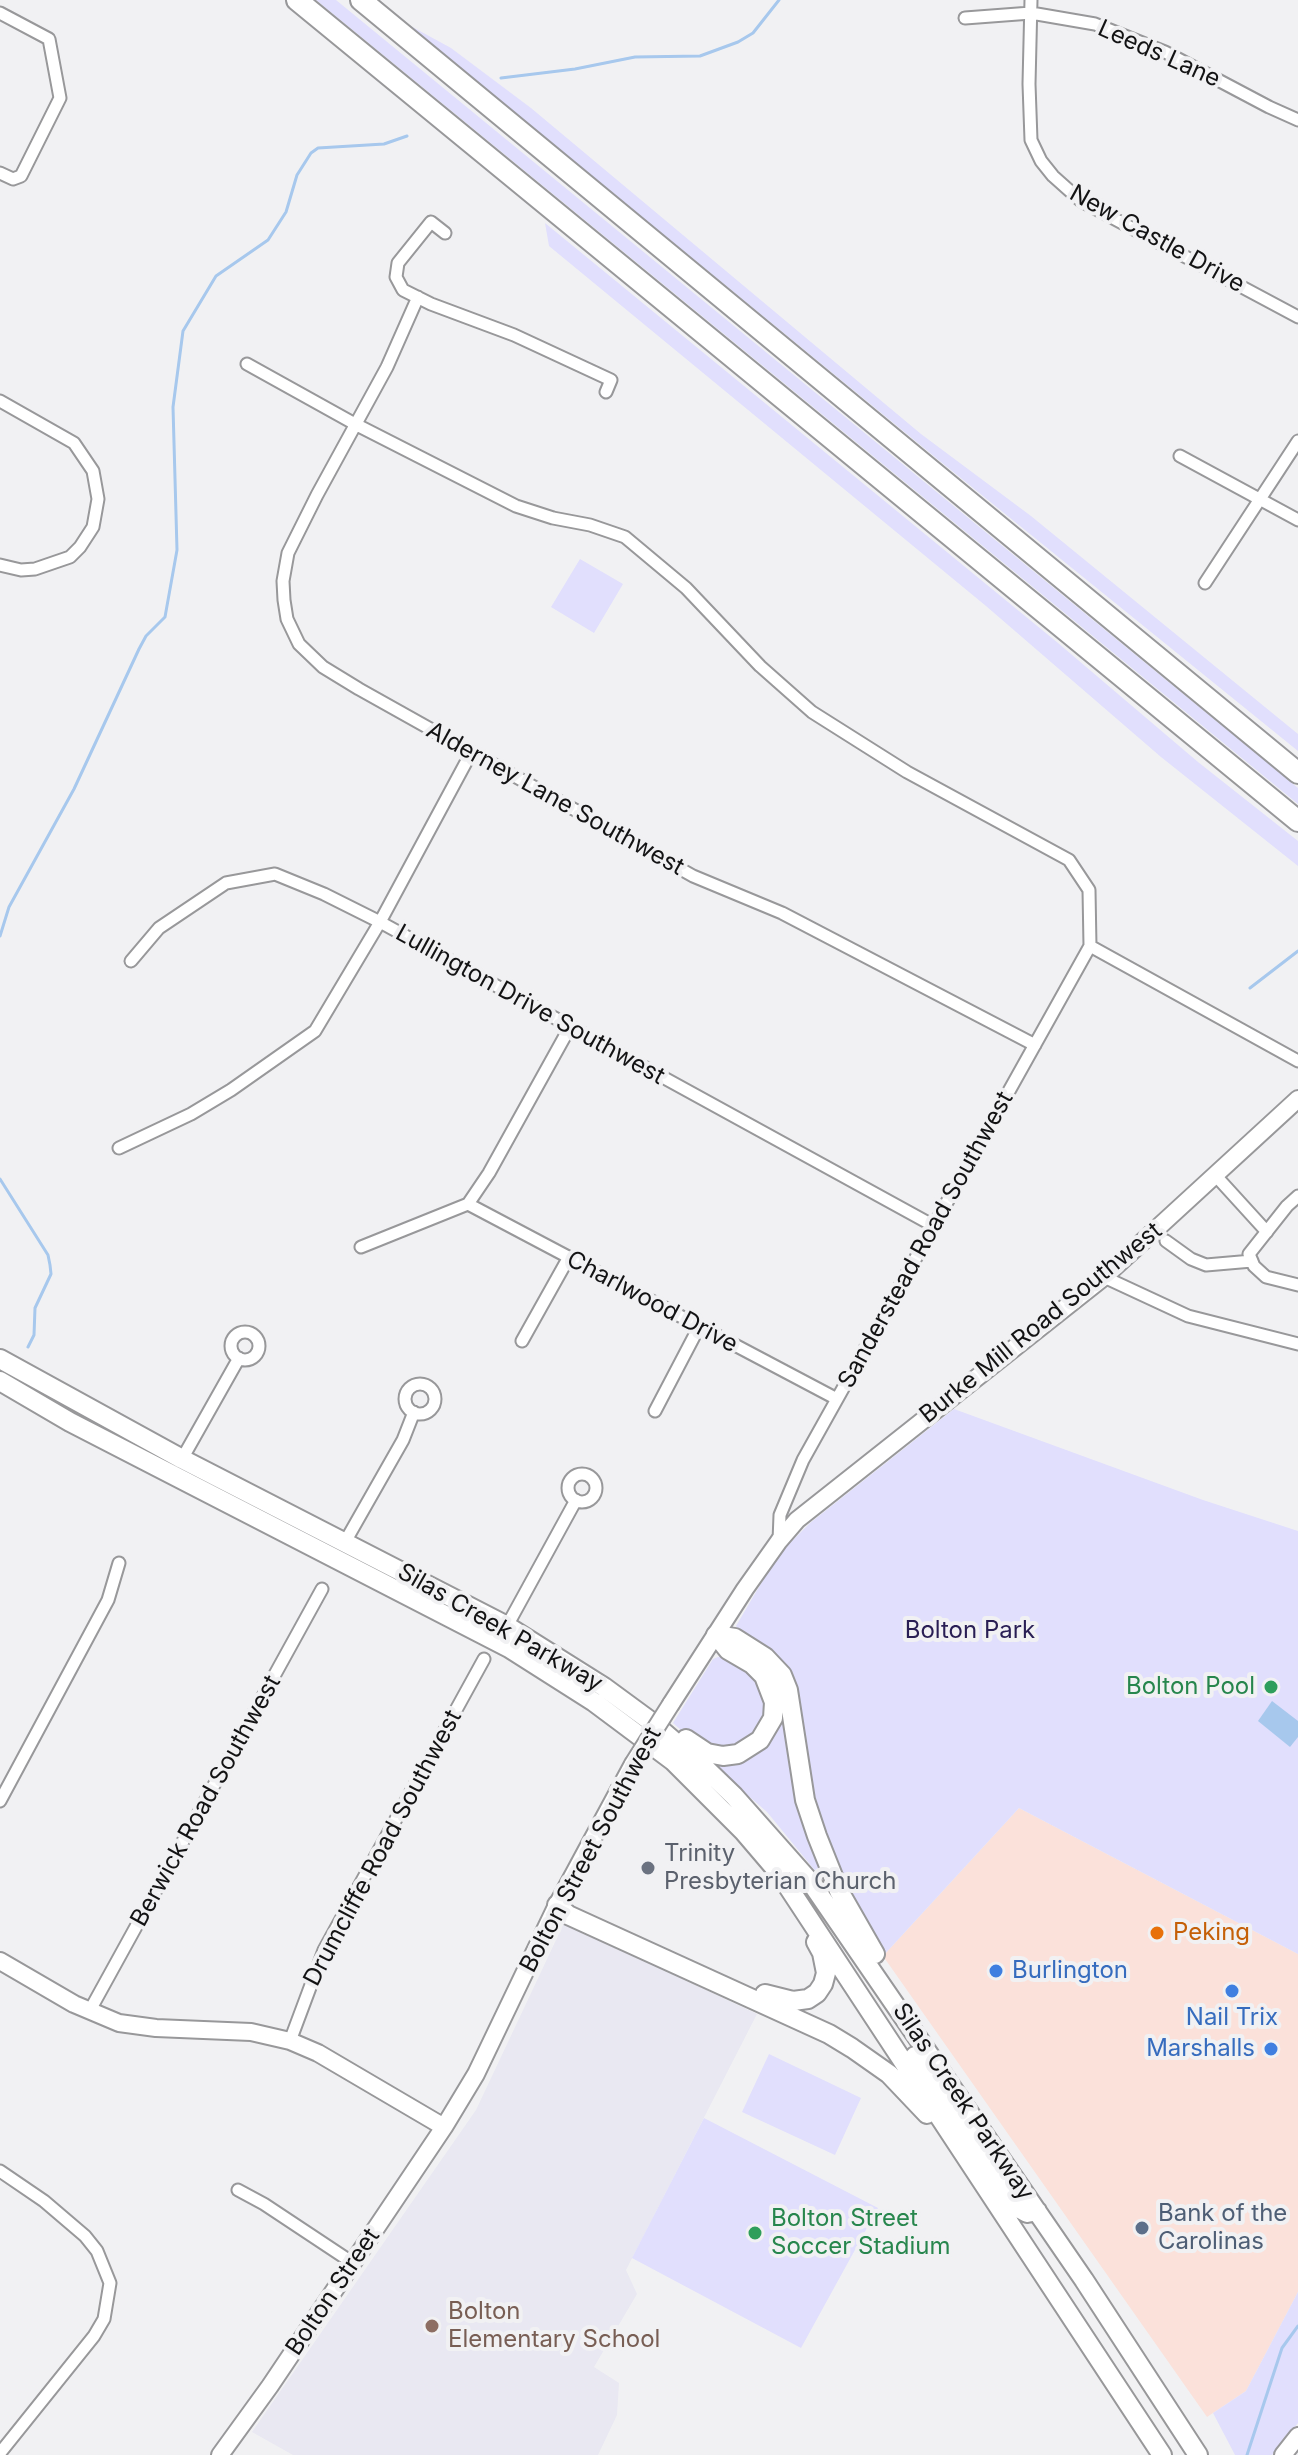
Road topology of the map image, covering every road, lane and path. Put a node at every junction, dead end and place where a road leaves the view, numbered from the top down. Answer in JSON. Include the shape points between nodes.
{"nodes":[{"id":1,"x":297,"y":0,"type":"edge"},
{"id":2,"x":361,"y":0,"type":"edge"},
{"id":3,"x":1031,"y":0,"type":"edge"},
{"id":4,"x":0,"y":13,"type":"edge"},
{"id":5,"x":1031,"y":13,"type":"junction"},
{"id":6,"x":965,"y":18,"type":"dead end"},
{"id":7,"x":1298,"y":120,"type":"edge"},
{"id":8,"x":0,"y":173,"type":"edge"},
{"id":9,"x":445,"y":233,"type":"dead end"},
{"id":10,"x":418,"y":297,"type":"junction"},
{"id":11,"x":1298,"y":317,"type":"edge"},
{"id":12,"x":247,"y":364,"type":"dead end"},
{"id":13,"x":606,"y":392,"type":"dead end"},
{"id":14,"x":0,"y":401,"type":"edge"},
{"id":15,"x":355,"y":424,"type":"junction"},
{"id":16,"x":1298,"y":441,"type":"edge"},
{"id":17,"x":1180,"y":456,"type":"dead end"},
{"id":18,"x":1258,"y":499,"type":"junction"},
{"id":19,"x":1298,"y":520,"type":"edge"},
{"id":20,"x":0,"y":565,"type":"edge"},
{"id":21,"x":1205,"y":583,"type":"dead end"},
{"id":22,"x":471,"y":753,"type":"junction"},
{"id":23,"x":1298,"y":773,"type":"edge"},
{"id":24,"x":1298,"y":821,"type":"edge"},
{"id":25,"x":380,"y":922,"type":"junction"},
{"id":26,"x":1090,"y":946,"type":"junction"},
{"id":27,"x":131,"y":961,"type":"dead end"},
{"id":28,"x":570,"y":1027,"type":"junction"},
{"id":29,"x":1035,"y":1045,"type":"junction"},
{"id":30,"x":1298,"y":1061,"type":"edge"},
{"id":31,"x":1298,"y":1099,"type":"edge"},
{"id":32,"x":119,"y":1148,"type":"dead end"},
{"id":33,"x":1216,"y":1176,"type":"junction"},
{"id":34,"x":1298,"y":1196,"type":"edge"},
{"id":35,"x":468,"y":1204,"type":"junction"},
{"id":36,"x":934,"y":1226,"type":"junction"},
{"id":37,"x":1267,"y":1232,"type":"junction"},
{"id":38,"x":1166,"y":1241,"type":"dead end"},
{"id":39,"x":361,"y":1247,"type":"dead end"},
{"id":40,"x":569,"y":1257,"type":"junction"},
{"id":41,"x":1252,"y":1261,"type":"junction"},
{"id":42,"x":1104,"y":1277,"type":"junction"},
{"id":43,"x":1298,"y":1285,"type":"edge"},
{"id":44,"x":699,"y":1327,"type":"junction"},
{"id":45,"x":522,"y":1341,"type":"dead end"},
{"id":46,"x":1298,"y":1344,"type":"edge"},
{"id":47,"x":239,"y":1358,"type":"dead end"},
{"id":48,"x":0,"y":1359,"type":"edge"},
{"id":49,"x":0,"y":1381,"type":"edge"},
{"id":50,"x":837,"y":1399,"type":"junction"},
{"id":51,"x":655,"y":1411,"type":"dead end"},
{"id":52,"x":414,"y":1412,"type":"dead end"},
{"id":53,"x":182,"y":1459,"type":"junction"},
{"id":54,"x":576,"y":1500,"type":"dead end"},
{"id":55,"x":779,"y":1541,"type":"junction"},
{"id":56,"x":345,"y":1542,"type":"junction"},
{"id":57,"x":119,"y":1563,"type":"dead end"},
{"id":58,"x":322,"y":1589,"type":"dead end"},
{"id":59,"x":507,"y":1626,"type":"junction"},
{"id":60,"x":716,"y":1635,"type":"junction"},
{"id":61,"x":484,"y":1659,"type":"dead end"},
{"id":62,"x":604,"y":1687,"type":"junction"},
{"id":63,"x":0,"y":1801,"type":"edge"},
{"id":64,"x":779,"y":1873,"type":"junction"},
{"id":65,"x":557,"y":1905,"type":"junction"},
{"id":66,"x":0,"y":1961,"type":"edge"},
{"id":67,"x":89,"y":2012,"type":"junction"},
{"id":68,"x":876,"y":2018,"type":"junction"},
{"id":69,"x":917,"y":2034,"type":"junction"},
{"id":70,"x":290,"y":2041,"type":"junction"},
{"id":71,"x":444,"y":2127,"type":"junction"},
{"id":72,"x":0,"y":2171,"type":"edge"},
{"id":73,"x":238,"y":2190,"type":"dead end"},
{"id":74,"x":992,"y":2196,"type":"junction"},
{"id":75,"x":1037,"y":2211,"type":"junction"},
{"id":76,"x":353,"y":2263,"type":"junction"},
{"id":77,"x":1298,"y":2436,"type":"edge"},
{"id":78,"x":0,"y":2453,"type":"edge"},
{"id":79,"x":220,"y":2455,"type":"edge"},
{"id":80,"x":1162,"y":2455,"type":"edge"},
{"id":81,"x":1198,"y":2455,"type":"edge"},
{"id":82,"x":1283,"y":2455,"type":"edge"}],
"edges":[{"from":1,"to":24,"type":"highway"},
{"from":2,"to":23,"type":"highway"},
{"from":3,"to":5,"type":"street","name":"New Castle Drive"},
{"from":4,"to":8,"type":"street","via":[[49,39],[60,98],[21,176],[13,179]]},
{"from":5,"to":6,"type":"street","name":"Leeds Lane"},
{"from":5,"to":7,"type":"street","name":"Leeds Lane","via":[[1118,32]]},
{"from":5,"to":11,"type":"street","name":"New Castle Drive","via":[[1031,140],[1053,176],[1081,201]]},
{"from":9,"to":10,"type":"street","via":[[431,222],[398,263],[399,285]]},
{"from":10,"to":13,"type":"street","via":[[611,380]]},
{"from":10,"to":15,"type":"street","name":"Alderney Lane Southwest"},
{"from":12,"to":15,"type":"street"},
{"from":14,"to":20,"type":"street","via":[[74,443],[93,471],[98,499],[93,527],[70,557],[35,569]]},
{"from":15,"to":22,"type":"street","name":"Alderney Lane Southwest","via":[[288,553],[283,581],[287,619],[299,644],[323,667]]},
{"from":15,"to":26,"type":"street","via":[[516,506],[625,537],[686,588],[812,712],[907,772],[1069,860],[1089,890]]},
{"from":16,"to":18,"type":"street"},
{"from":17,"to":18,"type":"street"},
{"from":18,"to":19,"type":"street"},
{"from":18,"to":21,"type":"street"},
{"from":22,"to":25,"type":"street"},
{"from":22,"to":29,"type":"street","name":"Alderney Lane Southwest","via":[[693,876],[782,913]]},
{"from":25,"to":27,"type":"street","name":"Lullington Drive Southwest","via":[[275,874],[226,883],[159,928]]},
{"from":25,"to":28,"type":"street","name":"Lullington Drive Southwest"},
{"from":25,"to":32,"type":"street","via":[[315,1031],[191,1114]]},
{"from":26,"to":29,"type":"street","name":"Sanderstead Road Southwest"},
{"from":26,"to":30,"type":"street"},
{"from":28,"to":35,"type":"street"},
{"from":28,"to":36,"type":"street","name":"Lullington Drive Southwest"},
{"from":29,"to":36,"type":"street","name":"Sanderstead Road Southwest"},
{"from":31,"to":33,"type":"street","name":"Burke Mill Road Southwest"},
{"from":33,"to":37,"type":"street"},
{"from":33,"to":42,"type":"street","name":"Burke Mill Road Southwest"},
{"from":34,"to":37,"type":"street"},
{"from":35,"to":39,"type":"street"},
{"from":35,"to":40,"type":"street","name":"Charlwood Drive"},
{"from":36,"to":50,"type":"street","name":"Sanderstead Road Southwest"},
{"from":37,"to":41,"type":"street","via":[[1249,1254]]},
{"from":38,"to":41,"type":"street","via":[[1206,1265]]},
{"from":40,"to":44,"type":"street","name":"Charlwood Drive"},
{"from":40,"to":45,"type":"street"},
{"from":41,"to":43,"type":"street","via":[[1266,1277]]},
{"from":42,"to":46,"type":"street","via":[[1188,1316]]},
{"from":42,"to":55,"type":"street","name":"Burke Mill Road Southwest","via":[[816,1503]]},
{"from":44,"to":50,"type":"street","name":"Charlwood Drive"},
{"from":44,"to":51,"type":"street"},
{"from":47,"to":53,"type":"street"},
{"from":48,"to":53,"type":"main road","name":"Silas Creek Parkway"},
{"from":49,"to":64,"type":"main road","name":"Silas Creek Parkway","via":[[541,1667],[673,1761]]},
{"from":50,"to":55,"type":"street","name":"Sanderstead Road Southwest","via":[[790,1486],[780,1515]]},
{"from":52,"to":56,"type":"street"},
{"from":53,"to":56,"type":"main road","name":"Silas Creek Parkway"},
{"from":54,"to":59,"type":"street"},
{"from":55,"to":60,"type":"street","name":"Bolton Street Southwest"},
{"from":56,"to":59,"type":"main road","name":"Silas Creek Parkway"},
{"from":57,"to":63,"type":"street","via":[[108,1600]]},
{"from":58,"to":67,"type":"street","name":"Berwick Road Southwest"},
{"from":59,"to":62,"type":"main road","name":"Silas Creek Parkway"},
{"from":60,"to":62,"type":"main road","via":[[728,1650],[758,1669],[774,1702],[765,1733],[738,1754],[707,1753],[642,1704]]},
{"from":60,"to":65,"type":"street","name":"Bolton Street Southwest","bridge":true,"via":[[633,1764]]},
{"from":60,"to":69,"type":"main road","via":[[735,1638],[782,1675],[805,1800],[825,1861],[864,1937],[906,2002]]},
{"from":61,"to":70,"type":"street","name":"Drumcliffe Road Southwest","via":[[324,1950]]},
{"from":62,"to":69,"type":"main road","name":"Silas Creek Parkway","via":[[705,1768],[778,1844]]},
{"from":64,"to":65,"type":"main road","via":[[786,1897],[825,1965],[820,1989],[798,2001],[771,1997]]},
{"from":64,"to":68,"type":"main road","name":"Silas Creek Parkway"},
{"from":65,"to":71,"type":"street","name":"Bolton Street Southwest","via":[[476,2074]]},
{"from":65,"to":74,"type":"main road","via":[[568,1915],[852,2048],[904,2088]]},
{"from":66,"to":67,"type":"street"},
{"from":67,"to":70,"type":"street","via":[[137,2027],[251,2032]]},
{"from":68,"to":74,"type":"main road","name":"Silas Creek Parkway"},
{"from":68,"to":75,"type":"main road","via":[[915,2057],[1018,2208]]},
{"from":69,"to":75,"type":"main road","name":"Silas Creek Parkway"},
{"from":70,"to":71,"type":"street"},
{"from":71,"to":76,"type":"street","name":"Bolton Street"},
{"from":72,"to":78,"type":"street","via":[[85,2236],[110,2283],[104,2319],[94,2336]]},
{"from":73,"to":76,"type":"street"},
{"from":74,"to":80,"type":"main road","name":"Silas Creek Parkway"},
{"from":75,"to":81,"type":"main road","name":"Silas Creek Parkway"},
{"from":76,"to":79,"type":"street","name":"Bolton Street"},
{"from":77,"to":82,"type":"street"}]}
